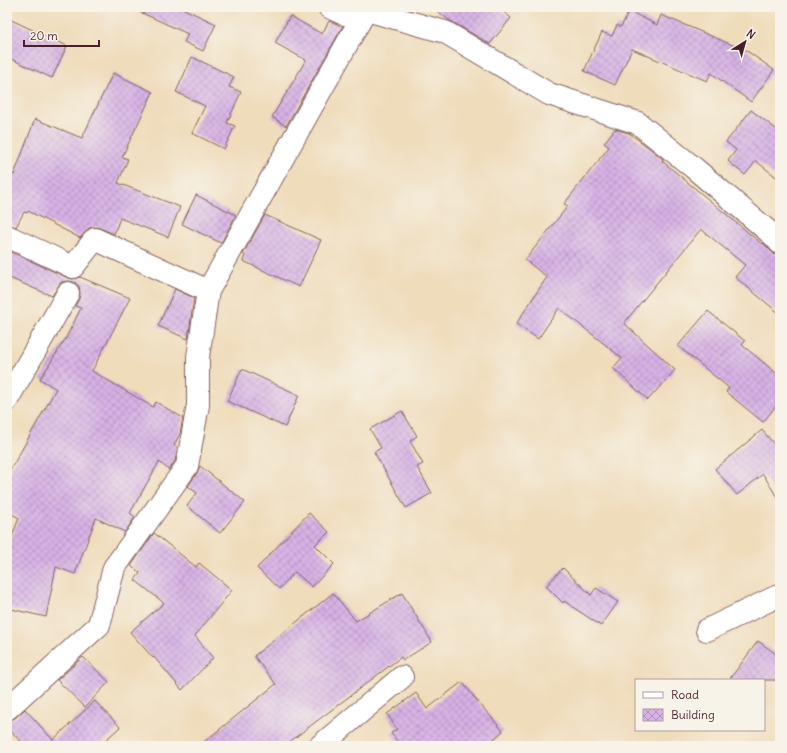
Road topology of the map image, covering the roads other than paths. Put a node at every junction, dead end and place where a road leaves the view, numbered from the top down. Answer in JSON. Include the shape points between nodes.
{"nodes":[{"id":1,"x":329,"y":7,"type":"edge"},
{"id":2,"x":366,"y":10,"type":"junction"},
{"id":3,"x":7,"y":236,"type":"edge"},
{"id":4,"x":780,"y":243,"type":"edge"},
{"id":5,"x":208,"y":291,"type":"junction"},
{"id":6,"x":68,"y":293,"type":"dead end"},
{"id":7,"x":7,"y":400,"type":"edge"},
{"id":8,"x":780,"y":595,"type":"edge"},
{"id":9,"x":707,"y":630,"type":"dead end"},
{"id":10,"x":402,"y":677,"type":"dead end"},
{"id":11,"x":7,"y":709,"type":"edge"},
{"id":12,"x":320,"y":746,"type":"edge"}],
"edges":[{"from":1,"to":2,"type":"street","via":[[344,14]]},
{"from":2,"to":4,"type":"street","via":[[445,32],[549,94],[638,123]]},
{"from":2,"to":5,"type":"street"},
{"from":3,"to":5,"type":"street","via":[[73,267],[95,239]]},
{"from":5,"to":11,"type":"street","via":[[198,357],[198,405],[187,466],[114,568],[100,625]]},
{"from":6,"to":7,"type":"street"},
{"from":8,"to":9,"type":"street"},
{"from":10,"to":12,"type":"street"}]}
